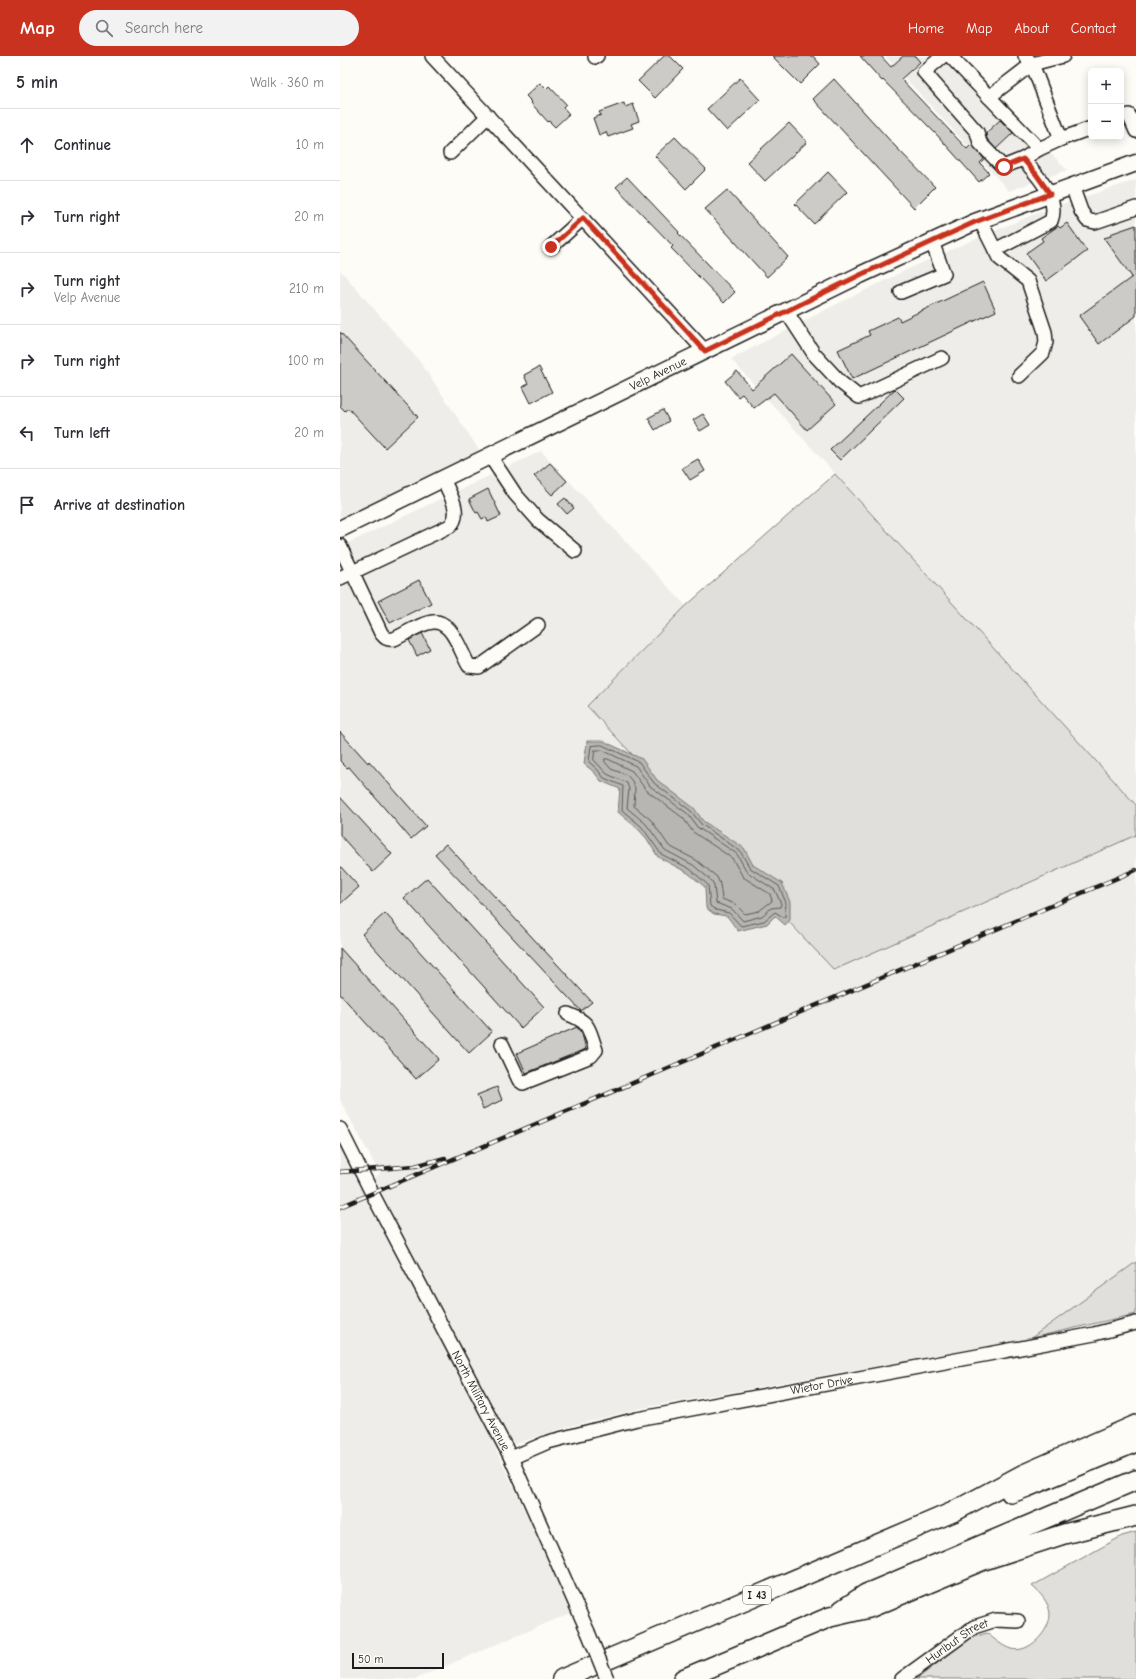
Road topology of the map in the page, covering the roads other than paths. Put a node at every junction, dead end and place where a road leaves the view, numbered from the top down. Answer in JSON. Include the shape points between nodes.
{"nodes":[{"id":1,"x":432,"y":56,"type":"edge"},
{"id":2,"x":943,"y":56,"type":"edge"},
{"id":3,"x":950,"y":56,"type":"edge"},
{"id":4,"x":1063,"y":56,"type":"edge"},
{"id":5,"x":1028,"y":60,"type":"edge"},
{"id":6,"x":989,"y":97,"type":"junction"},
{"id":7,"x":1129,"y":115,"type":"edge"},
{"id":8,"x":488,"y":116,"type":"junction"},
{"id":9,"x":1088,"y":129,"type":"edge"},
{"id":10,"x":1136,"y":131,"type":"edge"},
{"id":11,"x":1061,"y":139,"type":"junction"},
{"id":12,"x":1039,"y":149,"type":"junction"},
{"id":13,"x":450,"y":153,"type":"dead end"},
{"id":14,"x":1023,"y":159,"type":"junction"},
{"id":15,"x":1136,"y":162,"type":"edge"},
{"id":16,"x":1072,"y":186,"type":"junction"},
{"id":17,"x":1050,"y":194,"type":"junction"},
{"id":18,"x":1136,"y":208,"type":"edge"},
{"id":19,"x":583,"y":218,"type":"junction"},
{"id":20,"x":980,"y":220,"type":"junction"},
{"id":21,"x":932,"y":242,"type":"junction"},
{"id":22,"x":551,"y":247,"type":"dead end"},
{"id":23,"x":995,"y":250,"type":"junction"},
{"id":24,"x":901,"y":292,"type":"dead end"},
{"id":25,"x":786,"y":311,"type":"junction"},
{"id":26,"x":705,"y":351,"type":"junction"},
{"id":27,"x":942,"y":358,"type":"dead end"},
{"id":28,"x":1019,"y":376,"type":"dead end"},
{"id":29,"x":490,"y":456,"type":"junction"},
{"id":30,"x":443,"y":479,"type":"junction"},
{"id":31,"x":340,"y":530,"type":"edge"},
{"id":32,"x":340,"y":546,"type":"edge"},
{"id":33,"x":575,"y":552,"type":"dead end"},
{"id":34,"x":352,"y":572,"type":"junction"},
{"id":35,"x":340,"y":578,"type":"edge"},
{"id":36,"x":538,"y":625,"type":"dead end"},
{"id":37,"x":568,"y":1014,"type":"dead end"},
{"id":38,"x":502,"y":1044,"type":"dead end"},
{"id":39,"x":340,"y":1129,"type":"edge"},
{"id":40,"x":1136,"y":1323,"type":"edge"},
{"id":41,"x":1136,"y":1425,"type":"edge"},
{"id":42,"x":1136,"y":1442,"type":"edge"},
{"id":43,"x":512,"y":1458,"type":"junction"},
{"id":44,"x":1136,"y":1480,"type":"edge"},
{"id":45,"x":952,"y":1512,"type":"junction"},
{"id":46,"x":1136,"y":1516,"type":"edge"},
{"id":47,"x":830,"y":1617,"type":"junction"},
{"id":48,"x":1018,"y":1621,"type":"dead end"},
{"id":49,"x":562,"y":1679,"type":"edge"},
{"id":50,"x":607,"y":1679,"type":"edge"},
{"id":51,"x":683,"y":1679,"type":"edge"},
{"id":52,"x":902,"y":1679,"type":"edge"}],
"edges":[{"from":1,"to":8,"type":"street"},
{"from":2,"to":14,"type":"street","via":[[924,72],[976,132],[980,143],[1004,167]]},
{"from":3,"to":6,"type":"street"},
{"from":4,"to":5,"type":"street"},
{"from":5,"to":6,"type":"street"},
{"from":5,"to":11,"type":"street"},
{"from":6,"to":12,"type":"street"},
{"from":7,"to":10,"type":"street"},
{"from":8,"to":13,"type":"street"},
{"from":8,"to":19,"type":"street"},
{"from":9,"to":11,"type":"street"},
{"from":11,"to":12,"type":"street"},
{"from":12,"to":14,"type":"street"},
{"from":14,"to":17,"type":"street"},
{"from":15,"to":16,"type":"main road","name":"Velp Avenue"},
{"from":16,"to":17,"type":"main road","name":"Velp Avenue"},
{"from":16,"to":18,"type":"street","via":[[1087,220],[1095,222]]},
{"from":17,"to":20,"type":"main road","name":"Velp Avenue"},
{"from":17,"to":23,"type":"street","via":[[1054,214],[1051,221]]},
{"from":19,"to":22,"type":"street"},
{"from":19,"to":26,"type":"street"},
{"from":20,"to":21,"type":"main road","name":"Velp Avenue"},
{"from":20,"to":23,"type":"street"},
{"from":21,"to":24,"type":"street","via":[[944,274]]},
{"from":21,"to":25,"type":"main road","name":"Velp Avenue"},
{"from":23,"to":28,"type":"street","via":[[999,258],[1028,282],[1045,332],[1043,353]]},
{"from":25,"to":26,"type":"main road","name":"Velp Avenue"},
{"from":25,"to":27,"type":"street","via":[[814,354],[840,382],[859,397]]},
{"from":26,"to":29,"type":"main road","name":"Velp Avenue"},
{"from":29,"to":30,"type":"main road","name":"Velp Avenue"},
{"from":29,"to":33,"type":"street","via":[[515,494],[538,520]]},
{"from":30,"to":31,"type":"main road","name":"Velp Avenue"},
{"from":30,"to":34,"type":"street","via":[[457,512],[454,522]]},
{"from":32,"to":34,"type":"street"},
{"from":34,"to":35,"type":"street"},
{"from":34,"to":36,"type":"street","via":[[385,638],[394,639],[429,622],[439,622],[450,631],[469,666],[479,667]]},
{"from":37,"to":38,"type":"street","via":[[587,1024],[596,1050],[591,1056],[523,1083],[519,1080]]},
{"from":39,"to":43,"type":"street","name":"North Military Avenue"},
{"from":40,"to":43,"type":"street","name":"Wietor Drive","via":[[1094,1334],[651,1416],[548,1442]]},
{"from":41,"to":45,"type":"highway","via":[[1024,1474]]},
{"from":42,"to":45,"type":"highway","via":[[1027,1487]]},
{"from":43,"to":50,"type":"street","name":"North Military Avenue","bridge":true},
{"from":44,"to":47,"type":"highway","via":[[866,1594]]},
{"from":45,"to":49,"type":"highway","number":"I 43"},
{"from":46,"to":47,"type":"highway","via":[[1064,1534],[981,1561],[869,1608]]},
{"from":47,"to":51,"type":"highway"},
{"from":48,"to":52,"type":"street","name":"Hurlbut Street","via":[[996,1620],[974,1627]]}]}
